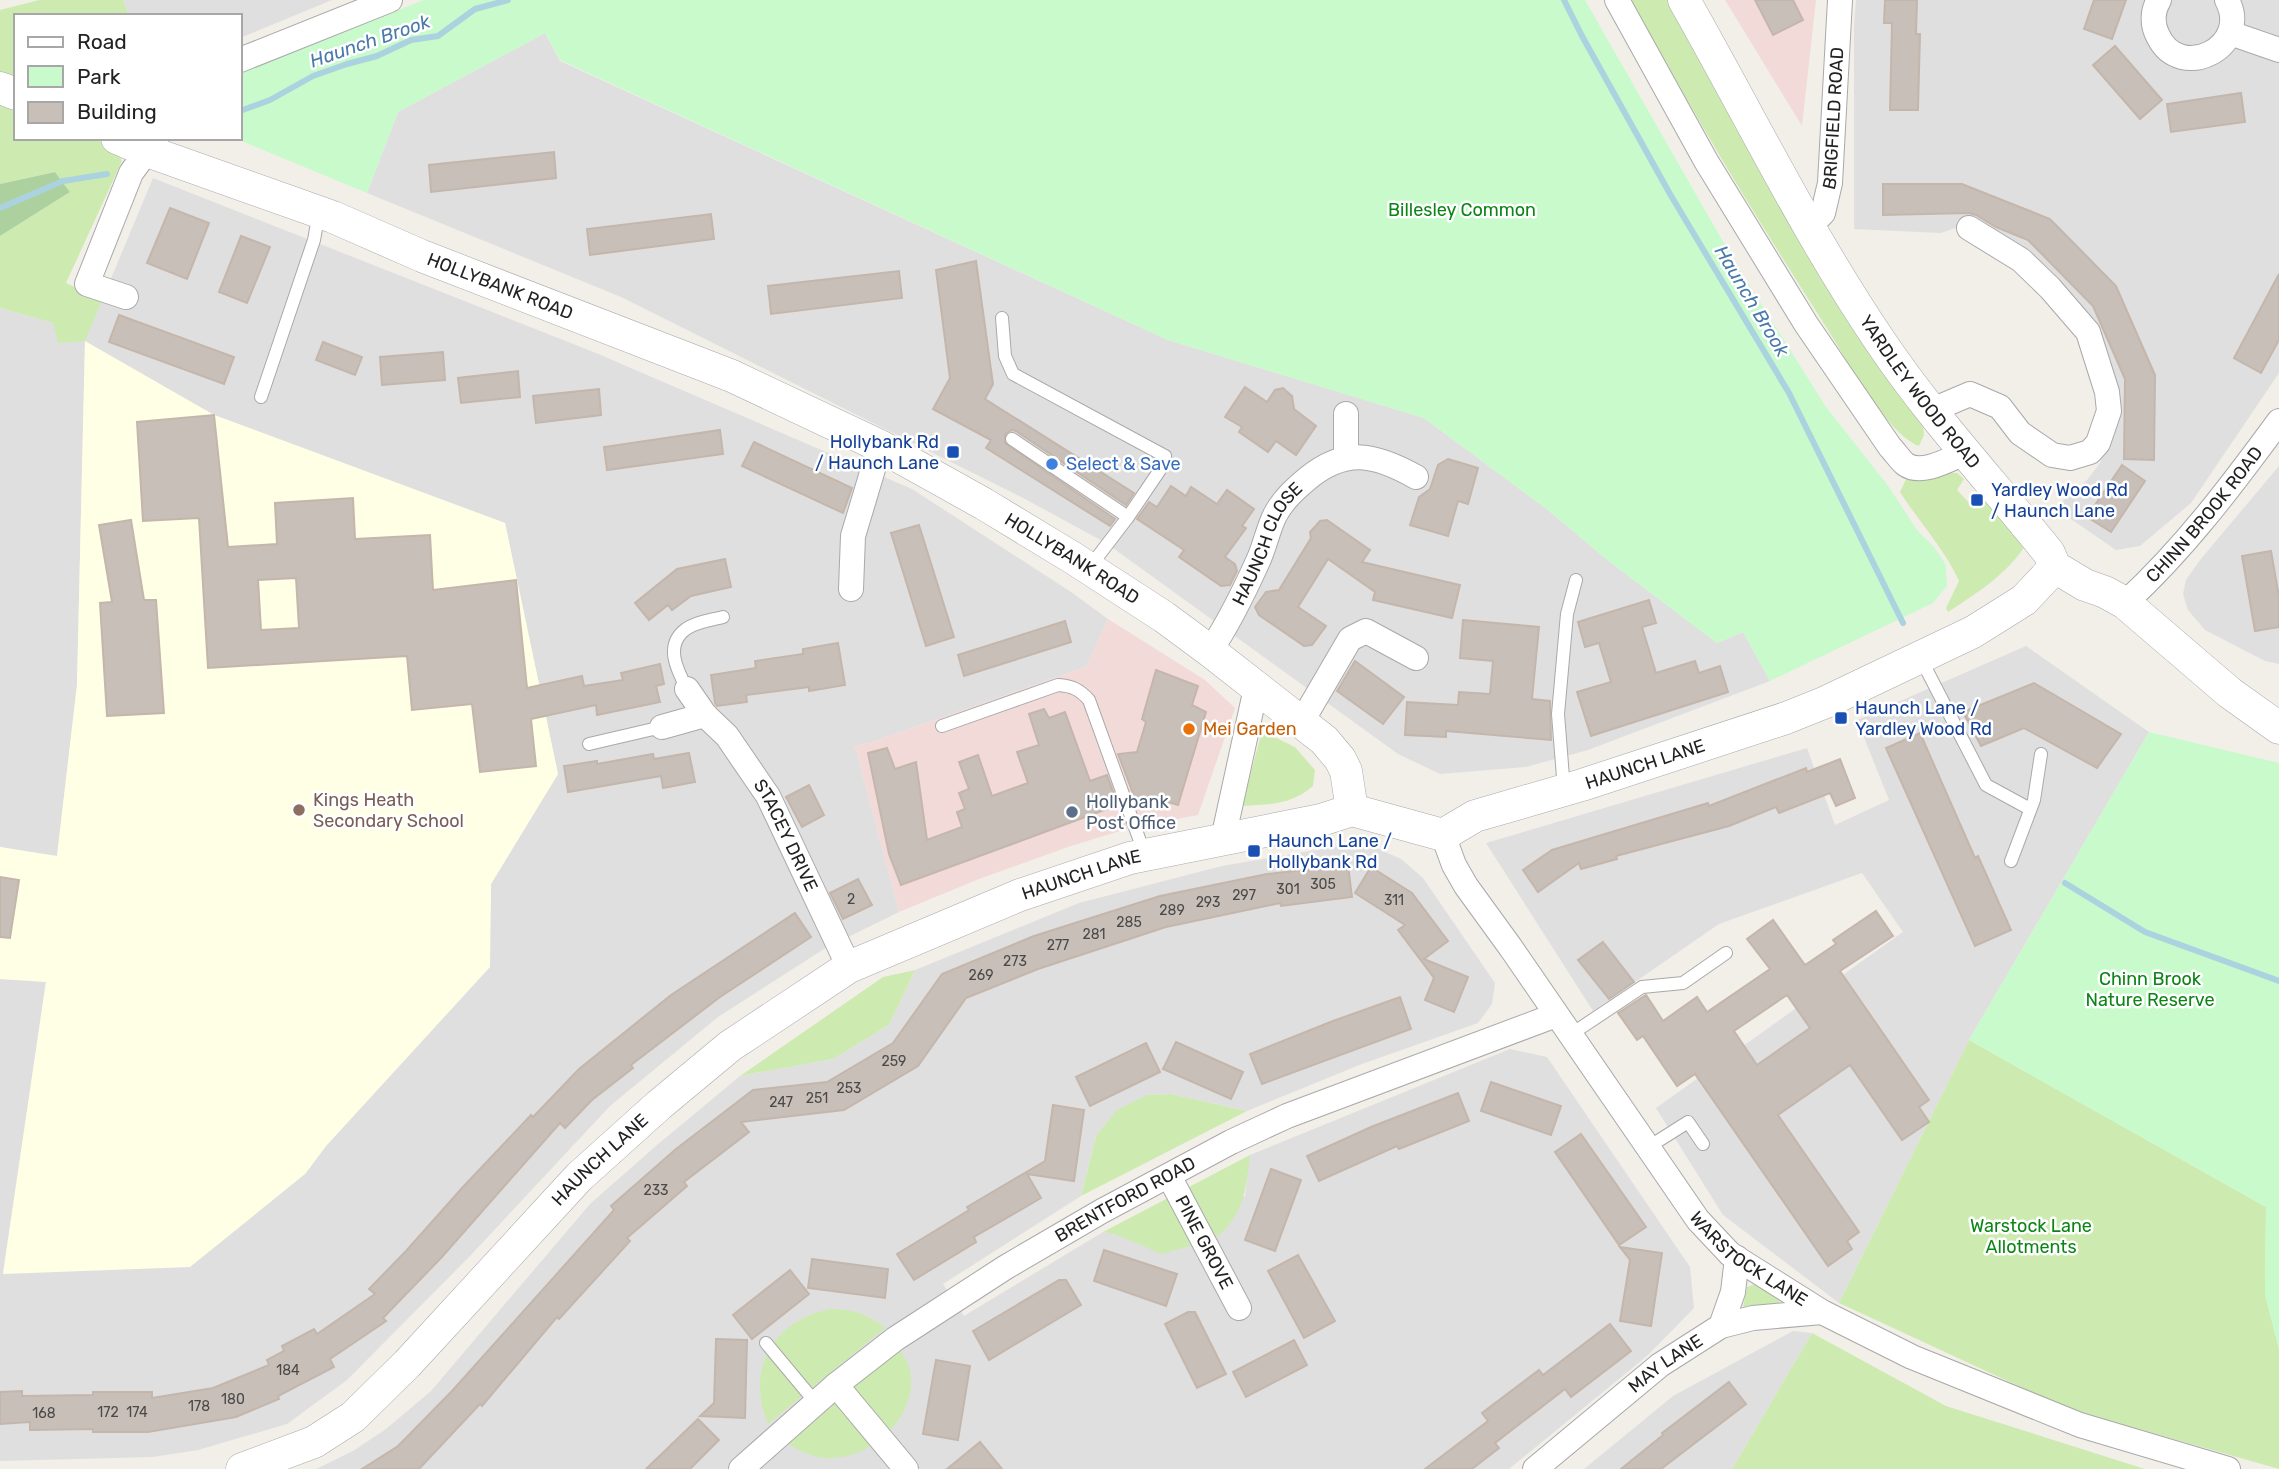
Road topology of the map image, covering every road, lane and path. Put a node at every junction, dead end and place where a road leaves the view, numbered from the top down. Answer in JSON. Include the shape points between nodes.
{"nodes":[{"id":1,"x":390,"y":0,"type":"edge"},
{"id":2,"x":1617,"y":0,"type":"edge"},
{"id":3,"x":1684,"y":0,"type":"edge"},
{"id":4,"x":1840,"y":0,"type":"edge"},
{"id":5,"x":2159,"y":0,"type":"edge"},
{"id":6,"x":2227,"y":0,"type":"edge"},
{"id":7,"x":2230,"y":33,"type":"junction"},
{"id":8,"x":2279,"y":50,"type":"edge"},
{"id":9,"x":242,"y":59,"type":"edge"},
{"id":10,"x":127,"y":140,"type":"edge"},
{"id":11,"x":152,"y":145,"type":"edge"},
{"id":12,"x":319,"y":212,"type":"junction"},
{"id":13,"x":1808,"y":228,"type":"junction"},
{"id":14,"x":1969,"y":228,"type":"dead end"},
{"id":15,"x":126,"y":298,"type":"dead end"},
{"id":16,"x":1002,"y":318,"type":"dead end"},
{"id":17,"x":261,"y":397,"type":"dead end"},
{"id":18,"x":1930,"y":411,"type":"junction"},
{"id":19,"x":1346,"y":414,"type":"dead end"},
{"id":20,"x":2279,"y":421,"type":"edge"},
{"id":21,"x":1012,"y":439,"type":"dead end"},
{"id":22,"x":880,"y":446,"type":"junction"},
{"id":23,"x":1964,"y":453,"type":"junction"},
{"id":24,"x":1346,"y":458,"type":"junction"},
{"id":25,"x":1416,"y":477,"type":"dead end"},
{"id":26,"x":1128,"y":517,"type":"junction"},
{"id":27,"x":2055,"y":567,"type":"junction"},
{"id":28,"x":1088,"y":568,"type":"junction"},
{"id":29,"x":1576,"y":580,"type":"dead end"},
{"id":30,"x":850,"y":589,"type":"dead end"},
{"id":31,"x":2125,"y":603,"type":"junction"},
{"id":32,"x":723,"y":617,"type":"dead end"},
{"id":33,"x":1210,"y":651,"type":"junction"},
{"id":34,"x":1416,"y":658,"type":"dead end"},
{"id":35,"x":1920,"y":658,"type":"junction"},
{"id":36,"x":1256,"y":688,"type":"junction"},
{"id":37,"x":687,"y":689,"type":"joint"},
{"id":38,"x":705,"y":715,"type":"junction"},
{"id":39,"x":1301,"y":723,"type":"junction"},
{"id":40,"x":942,"y":726,"type":"dead end"},
{"id":41,"x":662,"y":727,"type":"joint"},
{"id":42,"x":2279,"y":728,"type":"edge"},
{"id":43,"x":589,"y":744,"type":"dead end"},
{"id":44,"x":2041,"y":754,"type":"dead end"},
{"id":45,"x":1564,"y":790,"type":"junction"},
{"id":46,"x":2030,"y":809,"type":"junction"},
{"id":47,"x":1352,"y":810,"type":"junction"},
{"id":48,"x":1443,"y":835,"type":"junction"},
{"id":49,"x":1223,"y":839,"type":"junction"},
{"id":50,"x":1145,"y":855,"type":"junction"},
{"id":51,"x":2011,"y":861,"type":"dead end"},
{"id":52,"x":1726,"y":953,"type":"dead end"},
{"id":53,"x":849,"y":967,"type":"junction"},
{"id":54,"x":1563,"y":1025,"type":"junction"},
{"id":55,"x":1703,"y":1144,"type":"dead end"},
{"id":56,"x":1647,"y":1148,"type":"junction"},
{"id":57,"x":1169,"y":1176,"type":"junction"},
{"id":58,"x":1737,"y":1258,"type":"junction"},
{"id":59,"x":1239,"y":1308,"type":"dead end"},
{"id":60,"x":1822,"y":1312,"type":"junction"},
{"id":61,"x":1721,"y":1326,"type":"junction"},
{"id":62,"x":766,"y":1343,"type":"dead end"},
{"id":63,"x":836,"y":1385,"type":"junction"},
{"id":64,"x":816,"y":1403,"type":"junction"},
{"id":65,"x":242,"y":1469,"type":"edge"},
{"id":66,"x":741,"y":1469,"type":"edge"},
{"id":67,"x":906,"y":1469,"type":"edge"},
{"id":68,"x":1535,"y":1469,"type":"edge"},
{"id":69,"x":2228,"y":1469,"type":"edge"}],
"edges":[{"from":1,"to":9,"type":"street"},
{"from":2,"to":23,"type":"street","via":[[1706,161],[1806,324],[1891,447],[1906,465],[1918,468]]},
{"from":3,"to":13,"type":"street","name":"YARDLEY WOOD ROAD"},
{"from":4,"to":13,"type":"street","name":"BRIGFIELD ROAD","via":[[1830,183],[1823,213]]},
{"from":5,"to":7,"type":"street","via":[[2153,18],[2155,30],[2168,50],[2179,56],[2203,57],[2224,44]]},
{"from":6,"to":7,"type":"street"},
{"from":7,"to":8,"type":"street"},
{"from":10,"to":11,"type":"street","name":"HOLLYBANK ROAD"},
{"from":11,"to":12,"type":"street","name":"HOLLYBANK ROAD"},
{"from":11,"to":15,"type":"street","via":[[131,173],[88,284]]},
{"from":12,"to":17,"type":"lane","via":[[314,240]]},
{"from":12,"to":22,"type":"street","name":"HOLLYBANK ROAD","via":[[732,376]]},
{"from":13,"to":18,"type":"street","name":"YARDLEY WOOD ROAD"},
{"from":14,"to":18,"type":"street","via":[[2021,260],[2088,332],[2109,411],[2098,443],[2090,452],[2070,458],[2052,455],[2020,433],[2000,407],[1970,394]]},
{"from":16,"to":26,"type":"lane","via":[[1005,356],[1013,374],[1165,456]]},
{"from":18,"to":23,"type":"street","name":"YARDLEY WOOD ROAD"},
{"from":19,"to":24,"type":"street"},
{"from":20,"to":31,"type":"street","name":"CHINN BROOK ROAD","via":[[2211,512]]},
{"from":21,"to":26,"type":"lane"},
{"from":22,"to":28,"type":"street","name":"HOLLYBANK ROAD"},
{"from":22,"to":30,"type":"street","via":[[853,536]]},
{"from":23,"to":27,"type":"street","name":"YARDLEY WOOD ROAD","via":[[2036,536]]},
{"from":24,"to":25,"type":"street","via":[[1390,462]]},
{"from":24,"to":33,"type":"street","name":"HAUNCH CLOSE","via":[[1331,462],[1289,494],[1274,517],[1250,580]]},
{"from":26,"to":28,"type":"lane"},
{"from":27,"to":31,"type":"street","name":"YARDLEY WOOD ROAD"},
{"from":27,"to":35,"type":"street","name":"HAUNCH LANE","via":[[2024,600]]},
{"from":28,"to":33,"type":"street","name":"HOLLYBANK ROAD"},
{"from":29,"to":45,"type":"lane","via":[[1567,614],[1558,714]]},
{"from":31,"to":42,"type":"street","name":"YARDLEY WOOD ROAD","via":[[2230,693]]},
{"from":32,"to":37,"type":"lane","via":[[687,628],[675,642],[676,668]]},
{"from":33,"to":36,"type":"street","name":"HOLLYBANK ROAD"},
{"from":34,"to":39,"type":"street","via":[[1366,631],[1357,634]]},
{"from":35,"to":45,"type":"street","name":"HAUNCH LANE","via":[[1786,718]]},
{"from":35,"to":46,"type":"lane","via":[[1986,785]]},
{"from":36,"to":39,"type":"street","name":"HOLLYBANK ROAD"},
{"from":36,"to":49,"type":"street"},
{"from":37,"to":38,"type":"street","name":"STACEY DRIVE"},
{"from":38,"to":41,"type":"street"},
{"from":38,"to":53,"type":"street","name":"STACEY DRIVE","via":[[727,736],[768,796]]},
{"from":39,"to":47,"type":"street","name":"HOLLYBANK ROAD","via":[[1340,759]]},
{"from":40,"to":50,"type":"lane","via":[[1058,685],[1080,691],[1089,700]]},
{"from":41,"to":43,"type":"lane"},
{"from":44,"to":46,"type":"lane"},
{"from":45,"to":48,"type":"street","name":"HAUNCH LANE","via":[[1475,816]]},
{"from":46,"to":51,"type":"lane"},
{"from":47,"to":48,"type":"street"},
{"from":47,"to":49,"type":"street","name":"HAUNCH LANE"},
{"from":48,"to":54,"type":"street","name":"WARSTOCK LANE","via":[[1466,886]]},
{"from":49,"to":50,"type":"street","name":"HAUNCH LANE"},
{"from":50,"to":53,"type":"street","name":"HAUNCH LANE","via":[[1020,895]]},
{"from":52,"to":54,"type":"lane","via":[[1683,983],[1642,987]]},
{"from":53,"to":65,"type":"street","name":"HAUNCH LANE","via":[[730,1046],[589,1168],[353,1417],[314,1442]]},
{"from":54,"to":56,"type":"street","name":"WARSTOCK LANE"},
{"from":54,"to":57,"type":"street","name":"BRENTFORD ROAD","via":[[1287,1116]]},
{"from":55,"to":56,"type":"lane","via":[[1688,1122]]},
{"from":56,"to":58,"type":"street","name":"WARSTOCK LANE","via":[[1698,1220]]},
{"from":57,"to":59,"type":"street","name":"PINE GROVE"},
{"from":57,"to":63,"type":"street","name":"BRENTFORD ROAD","via":[[1006,1267],[895,1339]]},
{"from":58,"to":60,"type":"street","name":"WARSTOCK LANE"},
{"from":58,"to":61,"type":"street","via":[[1733,1292]]},
{"from":60,"to":61,"type":"street","name":"MAY LANE","via":[[1753,1318]]},
{"from":60,"to":69,"type":"street","name":"WARSTOCK LANE","via":[[1912,1357],[2019,1402]]},
{"from":61,"to":68,"type":"street","name":"MAY LANE","via":[[1660,1365]]},
{"from":62,"to":64,"type":"lane"},
{"from":63,"to":64,"type":"street","name":"BRENTFORD ROAD"},
{"from":63,"to":67,"type":"street"},
{"from":64,"to":66,"type":"street","name":"BRENTFORD ROAD"}]}
